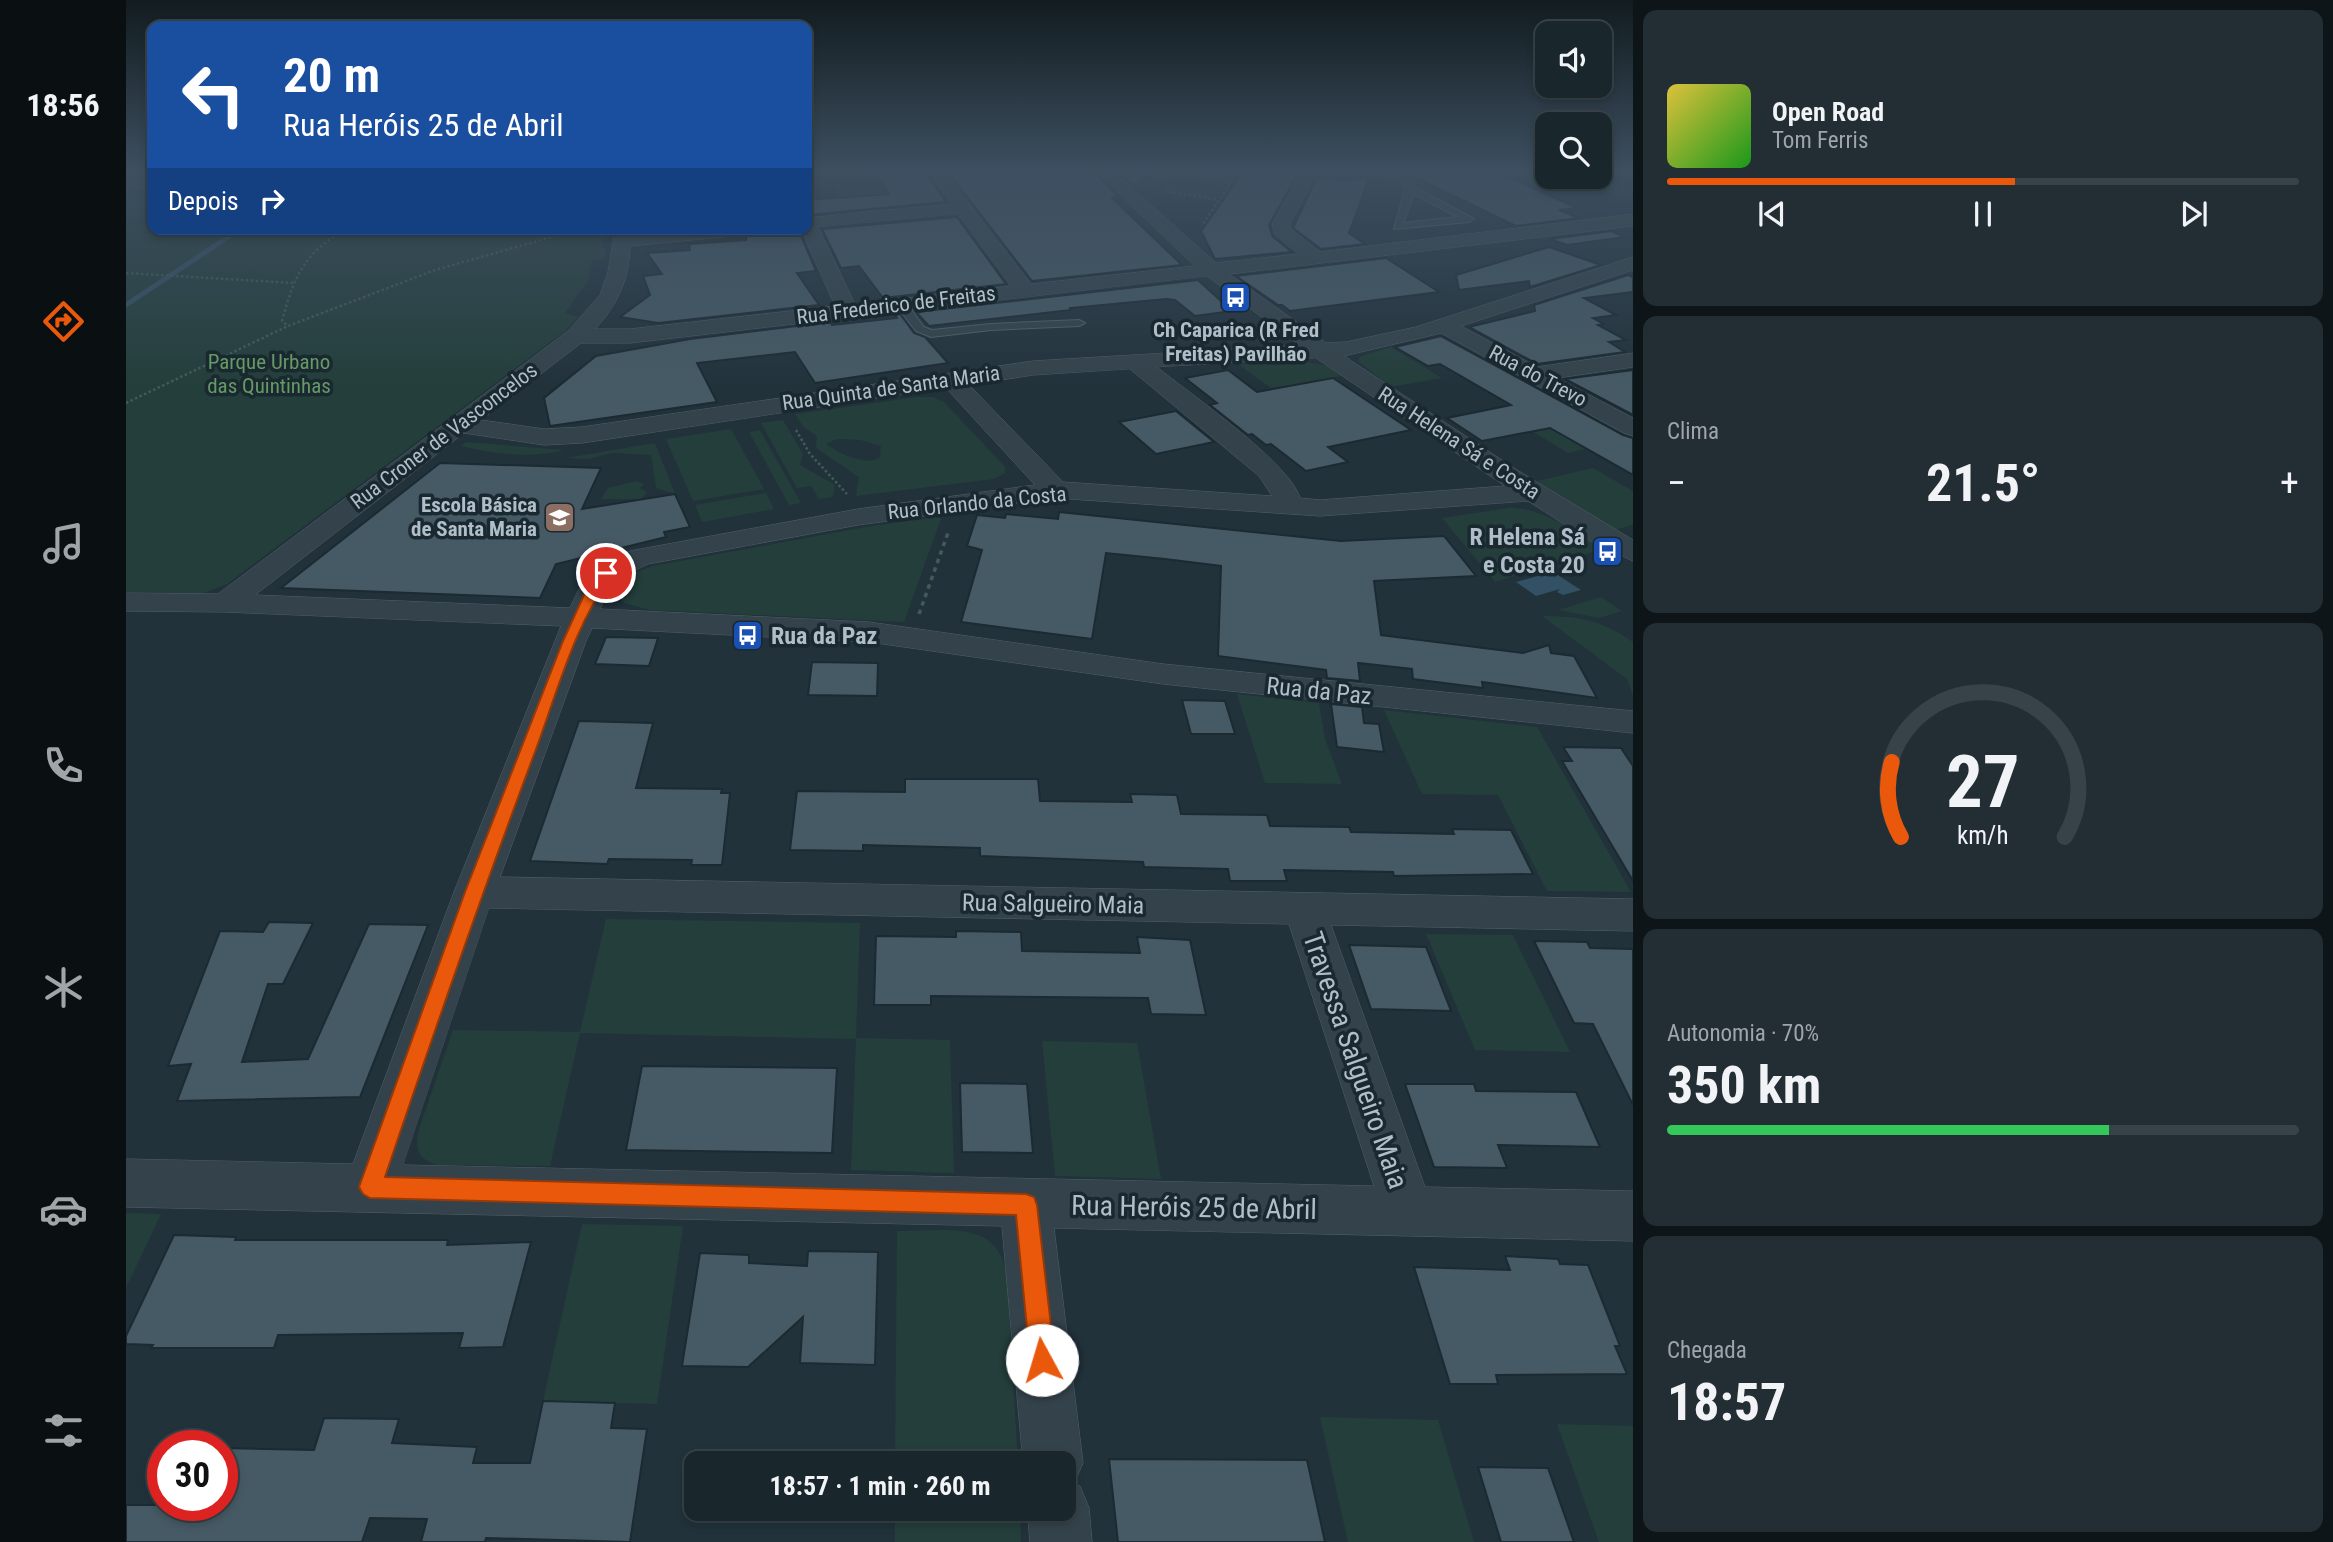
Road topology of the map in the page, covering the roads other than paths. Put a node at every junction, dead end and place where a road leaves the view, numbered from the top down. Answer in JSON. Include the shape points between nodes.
{"nodes":[{"id":1,"x":621,"y":243,"type":"edge"},
{"id":2,"x":816,"y":243,"type":"edge"},
{"id":3,"x":989,"y":243,"type":"edge"},
{"id":4,"x":1182,"y":243,"type":"edge"},
{"id":5,"x":1297,"y":243,"type":"edge"},
{"id":6,"x":1441,"y":243,"type":"edge"},
{"id":7,"x":1316,"y":258,"type":"junction"},
{"id":8,"x":1633,"y":263,"type":"edge"},
{"id":9,"x":1212,"y":270,"type":"junction"},
{"id":10,"x":1025,"y":291,"type":"junction"},
{"id":11,"x":902,"y":305,"type":"junction"},
{"id":12,"x":848,"y":311,"type":"junction"},
{"id":13,"x":1079,"y":323,"type":"dead end"},
{"id":14,"x":1442,"y":326,"type":"junction"},
{"id":15,"x":576,"y":336,"type":"junction"},
{"id":16,"x":1324,"y":352,"type":"junction"},
{"id":17,"x":1633,"y":360,"type":"edge"},
{"id":18,"x":1137,"y":363,"type":"junction"},
{"id":19,"x":1534,"y":374,"type":"junction"},
{"id":20,"x":951,"y":379,"type":"junction"},
{"id":21,"x":460,"y":425,"type":"junction"},
{"id":22,"x":1633,"y":428,"type":"edge"},
{"id":23,"x":1055,"y":490,"type":"junction"},
{"id":24,"x":1534,"y":492,"type":"junction"},
{"id":25,"x":1288,"y":507,"type":"junction"},
{"id":26,"x":1633,"y":552,"type":"edge"},
{"id":27,"x":126,"y":602,"type":"edge"},
{"id":28,"x":225,"y":603,"type":"junction"},
{"id":29,"x":582,"y":619,"type":"junction"},
{"id":30,"x":1633,"y":722,"type":"edge"},
{"id":31,"x":474,"y":892,"type":"junction"},
{"id":32,"x":1305,"y":909,"type":"junction"},
{"id":33,"x":1633,"y":915,"type":"edge"},
{"id":34,"x":126,"y":1182,"type":"edge"},
{"id":35,"x":370,"y":1187,"type":"junction"},
{"id":36,"x":1026,"y":1205,"type":"junction"},
{"id":37,"x":1408,"y":1211,"type":"junction"},
{"id":38,"x":1633,"y":1216,"type":"edge"},
{"id":39,"x":1052,"y":1451,"type":"edge"},
{"id":40,"x":1059,"y":1521,"type":"edge"},
{"id":41,"x":1061,"y":1542,"type":"edge"}],
"edges":[{"from":1,"to":15,"type":"street","name":"Rua Croner de Vasconcelos","via":[[615,288]]},
{"from":2,"to":12,"type":"street"},
{"from":3,"to":10,"type":"street"},
{"from":4,"to":9,"type":"street","name":"Rua Helena Sá e Costa"},
{"from":5,"to":7,"type":"street"},
{"from":6,"to":7,"type":"street","name":"Rua Frederico de Freitas"},
{"from":7,"to":9,"type":"street","name":"Rua Frederico de Freitas"},
{"from":8,"to":14,"type":"street","name":"Rua Quinta de Santa Maria"},
{"from":9,"to":10,"type":"street","name":"Rua Frederico de Freitas"},
{"from":9,"to":16,"type":"street","name":"Rua Helena Sá e Costa"},
{"from":10,"to":11,"type":"street","name":"Rua Frederico de Freitas"},
{"from":11,"to":12,"type":"street","name":"Rua Frederico de Freitas"},
{"from":11,"to":13,"type":"lane","via":[[920,329],[931,334]]},
{"from":12,"to":15,"type":"street","name":"Rua Frederico de Freitas","via":[[630,336]]},
{"from":14,"to":16,"type":"street","name":"Rua Quinta de Santa Maria"},
{"from":14,"to":19,"type":"street","name":"Rua do Trevo"},
{"from":15,"to":21,"type":"street","name":"Rua Croner de Vasconcelos"},
{"from":16,"to":18,"type":"street","name":"Rua Quinta de Santa Maria"},
{"from":16,"to":24,"type":"street","name":"Rua Helena Sá e Costa"},
{"from":17,"to":19,"type":"street"},
{"from":18,"to":20,"type":"street","name":"Rua Quinta de Santa Maria","via":[[1033,368]]},
{"from":18,"to":25,"type":"street","via":[[1268,470],[1281,484]]},
{"from":19,"to":22,"type":"street","name":"Rua do Trevo"},
{"from":20,"to":21,"type":"street","name":"Rua Quinta de Santa Maria","via":[[582,435],[544,437]]},
{"from":20,"to":23,"type":"street"},
{"from":21,"to":28,"type":"street","name":"Rua Croner de Vasconcelos"},
{"from":23,"to":25,"type":"street","name":"Rua Orlando da Costa"},
{"from":23,"to":29,"type":"street","name":"Rua Orlando da Costa","via":[[858,517],[640,557],[606,573],[596,584]]},
{"from":24,"to":25,"type":"street","name":"Rua Orlando da Costa","via":[[1350,508]]},
{"from":24,"to":26,"type":"street","name":"Rua Helena Sá e Costa"},
{"from":27,"to":28,"type":"street","name":"Rua da Paz"},
{"from":28,"to":29,"type":"street","name":"Rua da Paz"},
{"from":29,"to":30,"type":"street","name":"Rua da Paz","via":[[869,632],[1163,674]]},
{"from":29,"to":31,"type":"street","name":"Rua Orlando da Costa"},
{"from":31,"to":32,"type":"street","name":"Rua Salgueiro Maia"},
{"from":31,"to":35,"type":"street","name":"Rua Orlando da Costa"},
{"from":32,"to":33,"type":"street","name":"Rua Salgueiro Maia"},
{"from":32,"to":37,"type":"street","name":"Travessa Salgueiro Maia"},
{"from":34,"to":35,"type":"street","name":"Rua Heróis 25 de Abril"},
{"from":35,"to":36,"type":"street","name":"Rua Heróis 25 de Abril"},
{"from":36,"to":37,"type":"street","name":"Rua Heróis 25 de Abril"},
{"from":36,"to":39,"type":"street"},
{"from":37,"to":38,"type":"street","name":"Rua Heróis 25 de Abril"},
{"from":40,"to":41,"type":"street"}]}
